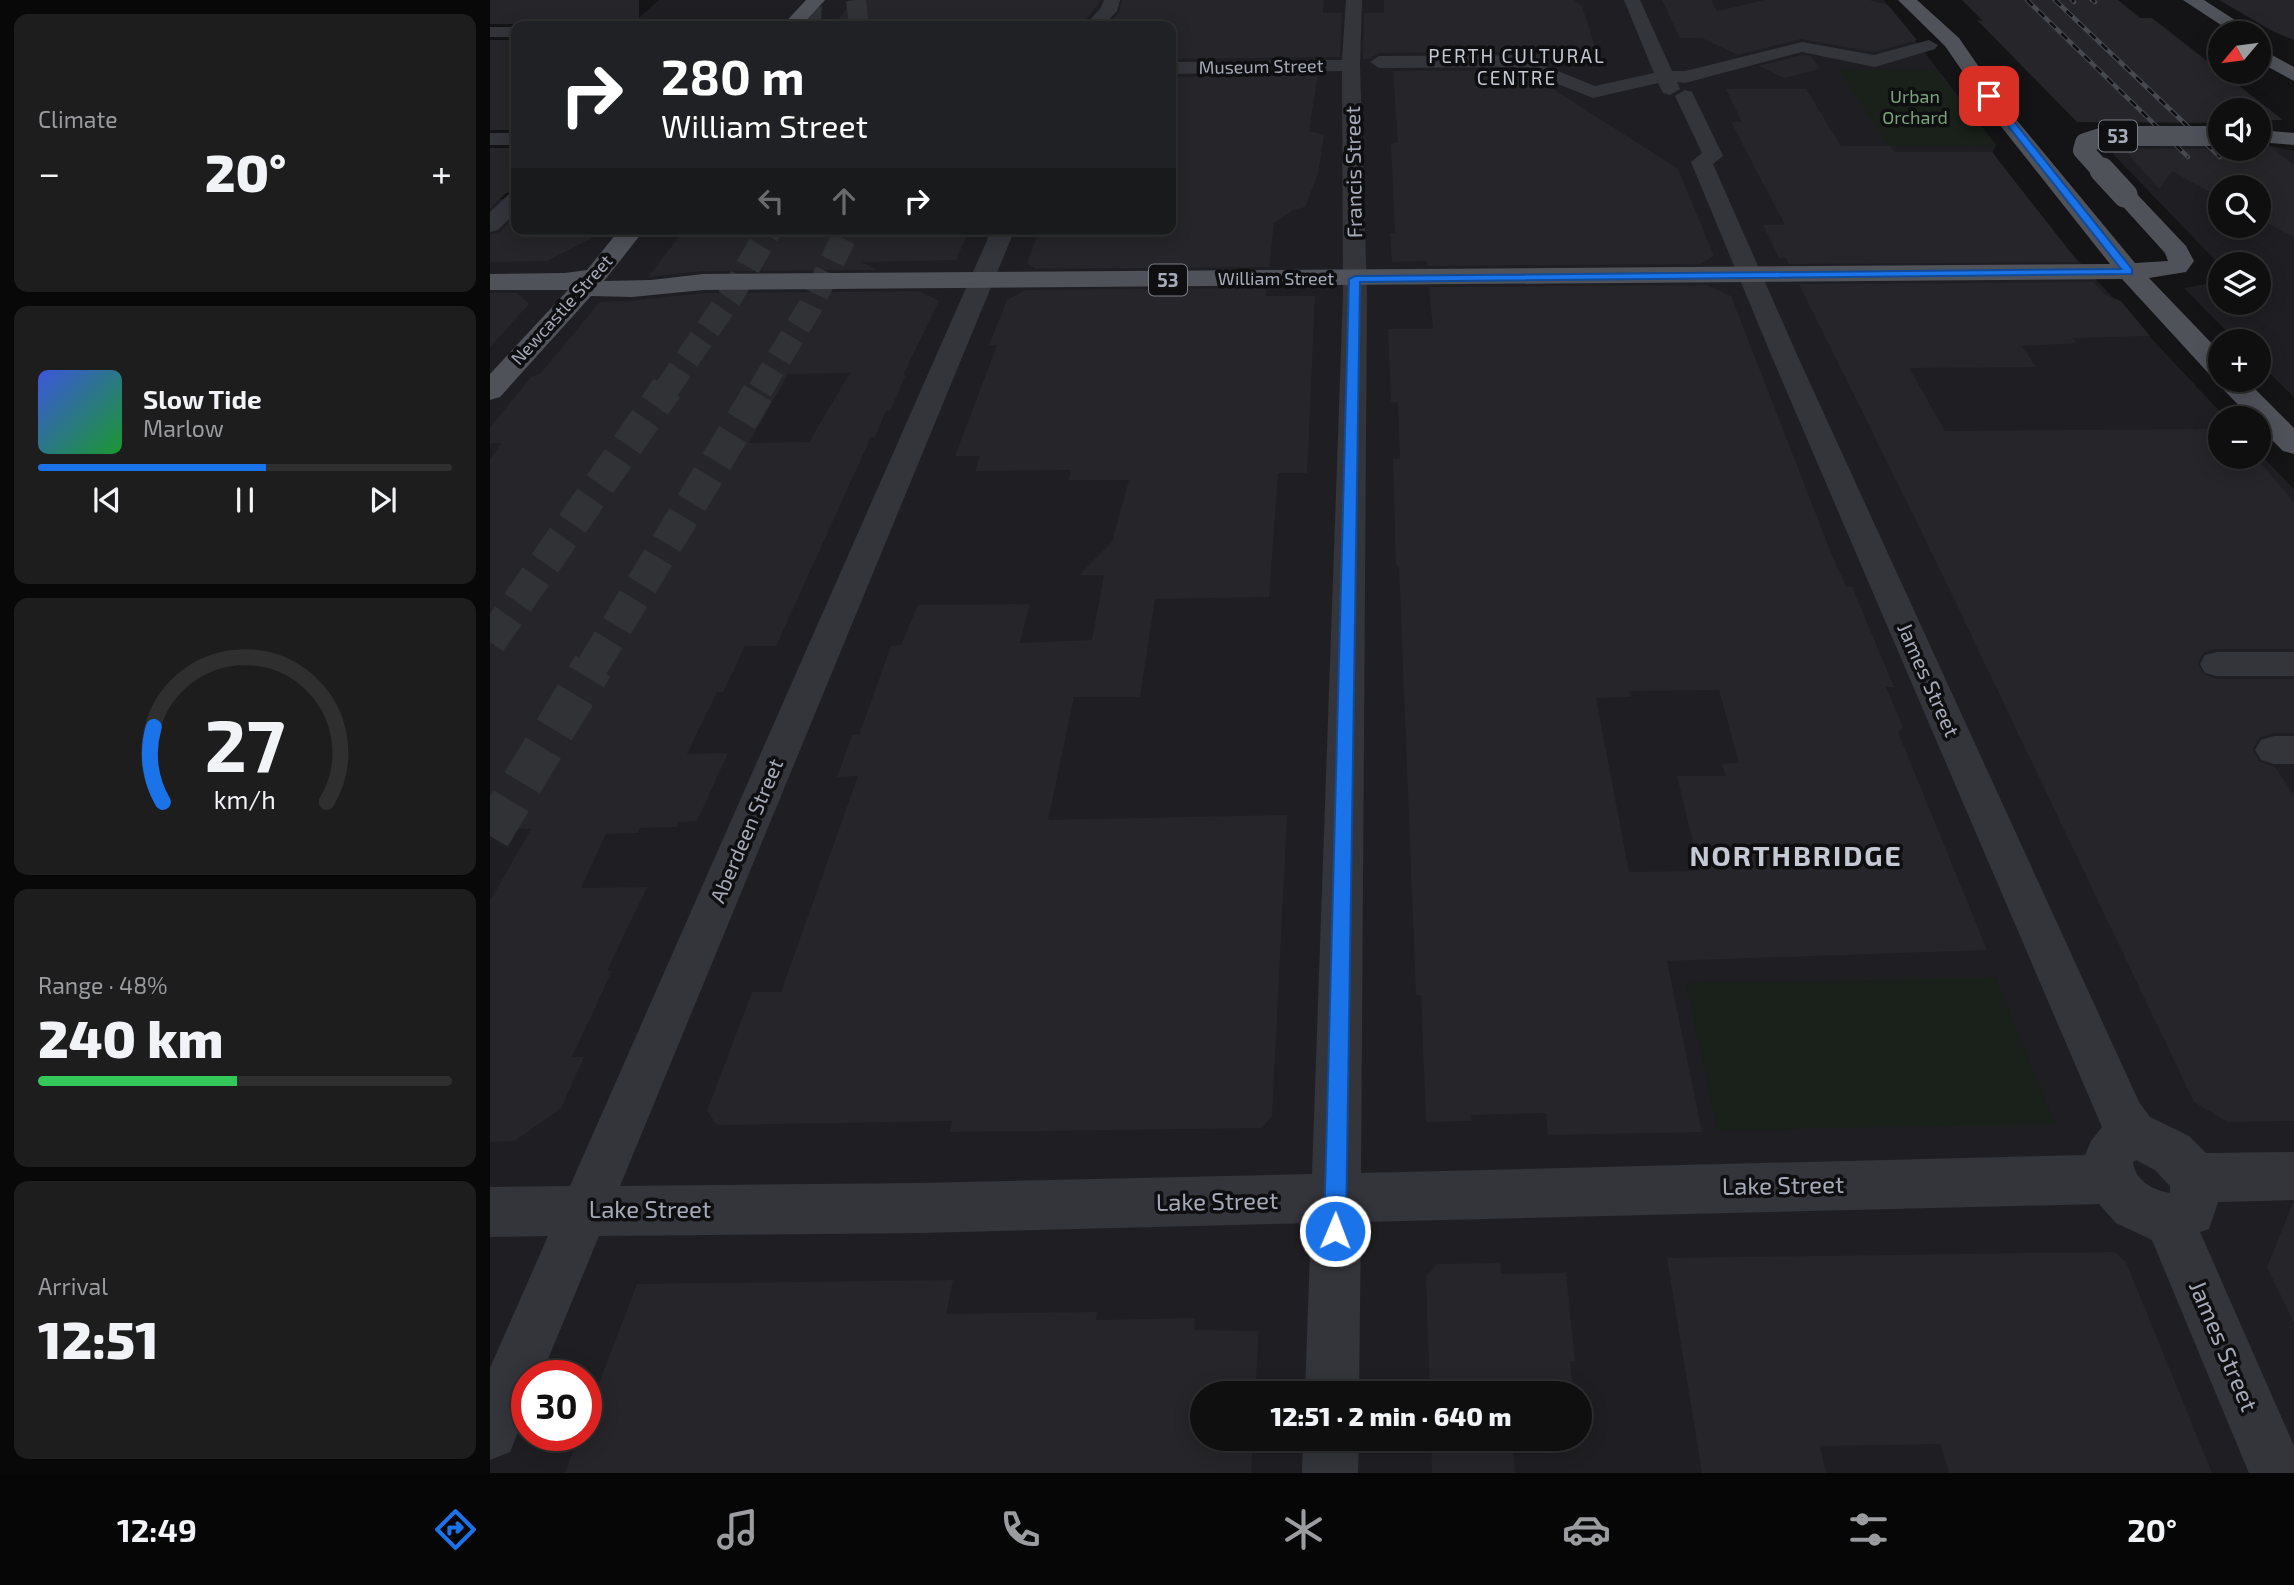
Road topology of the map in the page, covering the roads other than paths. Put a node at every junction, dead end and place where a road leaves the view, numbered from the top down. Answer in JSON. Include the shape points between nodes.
{"nodes":[{"id":1,"x":816,"y":0,"type":"edge"},
{"id":2,"x":830,"y":0,"type":"edge"},
{"id":3,"x":1096,"y":0,"type":"edge"},
{"id":4,"x":1112,"y":0,"type":"edge"},
{"id":5,"x":1354,"y":0,"type":"edge"},
{"id":6,"x":1632,"y":0,"type":"edge"},
{"id":7,"x":1907,"y":0,"type":"edge"},
{"id":8,"x":1931,"y":0,"type":"edge"},
{"id":9,"x":2171,"y":0,"type":"edge"},
{"id":10,"x":2192,"y":0,"type":"edge"},
{"id":11,"x":796,"y":21,"type":"edge"},
{"id":12,"x":811,"y":21,"type":"edge"},
{"id":13,"x":1092,"y":21,"type":"edge"},
{"id":14,"x":1097,"y":21,"type":"edge"},
{"id":15,"x":2226,"y":21,"type":"edge"},
{"id":16,"x":2208,"y":23,"type":"edge"},
{"id":17,"x":490,"y":32,"type":"edge"},
{"id":18,"x":511,"y":32,"type":"edge"},
{"id":19,"x":1952,"y":42,"type":"junction"},
{"id":20,"x":1929,"y":45,"type":"dead end"},
{"id":21,"x":2272,"y":49,"type":"edge"},
{"id":22,"x":2272,"y":62,"type":"edge"},
{"id":23,"x":2294,"y":62,"type":"edge"},
{"id":24,"x":1365,"y":64,"type":"junction"},
{"id":25,"x":1176,"y":68,"type":"edge"},
{"id":26,"x":2294,"y":75,"type":"edge"},
{"id":27,"x":1673,"y":87,"type":"junction"},
{"id":28,"x":2208,"y":136,"type":"edge"},
{"id":29,"x":2271,"y":137,"type":"edge"},
{"id":30,"x":490,"y":139,"type":"edge"},
{"id":31,"x":511,"y":139,"type":"edge"},
{"id":32,"x":2294,"y":139,"type":"edge"},
{"id":33,"x":511,"y":205,"type":"edge"},
{"id":34,"x":490,"y":225,"type":"edge"},
{"id":35,"x":610,"y":235,"type":"edge"},
{"id":36,"x":627,"y":235,"type":"edge"},
{"id":37,"x":1001,"y":235,"type":"edge"},
{"id":38,"x":2129,"y":272,"type":"junction"},
{"id":39,"x":1751,"y":276,"type":"junction"},
{"id":40,"x":1355,"y":279,"type":"junction"},
{"id":41,"x":982,"y":281,"type":"junction"},
{"id":42,"x":490,"y":282,"type":"edge"},
{"id":43,"x":581,"y":282,"type":"junction"},
{"id":44,"x":2208,"y":356,"type":"edge"},
{"id":45,"x":490,"y":366,"type":"edge"},
{"id":46,"x":490,"y":391,"type":"edge"},
{"id":47,"x":2242,"y":392,"type":"edge"},
{"id":48,"x":2294,"y":445,"type":"edge"},
{"id":49,"x":2217,"y":664,"type":"dead end"},
{"id":50,"x":2294,"y":664,"type":"edge"},
{"id":51,"x":2135,"y":1137,"type":"junction"},
{"id":52,"x":2294,"y":1176,"type":"edge"},
{"id":53,"x":2111,"y":1179,"type":"junction"},
{"id":54,"x":1336,"y":1199,"type":"junction"},
{"id":55,"x":2181,"y":1199,"type":"junction"},
{"id":56,"x":584,"y":1210,"type":"junction"},
{"id":57,"x":490,"y":1212,"type":"edge"},
{"id":58,"x":1332,"y":1381,"type":"edge"},
{"id":59,"x":490,"y":1433,"type":"edge"},
{"id":60,"x":1331,"y":1451,"type":"edge"},
{"id":61,"x":1330,"y":1473,"type":"edge"},
{"id":62,"x":2277,"y":1473,"type":"edge"}],
"edges":[{"from":1,"to":11,"type":"main road"},
{"from":2,"to":12,"type":"main road"},
{"from":3,"to":13,"type":"street"},
{"from":4,"to":14,"type":"street"},
{"from":5,"to":24,"type":"street","name":"Francis Street"},
{"from":6,"to":27,"type":"street"},
{"from":7,"to":19,"type":"main road"},
{"from":8,"to":19,"type":"main road","via":[[1940,10]]},
{"from":9,"to":16,"type":"main road"},
{"from":10,"to":15,"type":"main road"},
{"from":17,"to":18,"type":"street"},
{"from":19,"to":38,"type":"main road","via":[[2003,116]]},
{"from":20,"to":27,"type":"street","name":"Museum Street","via":[[1875,61],[1802,47],[1685,77]]},
{"from":21,"to":23,"type":"main road"},
{"from":22,"to":26,"type":"main road"},
{"from":24,"to":25,"type":"street","name":"Museum Street"},
{"from":24,"to":27,"type":"street","name":"Museum Street","via":[[1518,61],[1593,92]]},
{"from":24,"to":40,"type":"street","name":"Francis Street"},
{"from":27,"to":39,"type":"street","name":"James Street","via":[[1710,153],[1702,162]]},
{"from":28,"to":38,"type":"main road","name":"William Street","number":"53","bridge":true,"via":[[2102,137],[2082,146],[2177,251],[2180,264],[2173,269]]},
{"from":29,"to":32,"type":"main road"},
{"from":30,"to":31,"type":"street"},
{"from":33,"to":34,"type":"street"},
{"from":35,"to":43,"type":"main road","name":"Newcastle Street"},
{"from":36,"to":43,"type":"main road","name":"Newcastle Street"},
{"from":37,"to":41,"type":"street","name":"Aberdeen Street"},
{"from":38,"to":39,"type":"main road","name":"William Street","number":"53"},
{"from":38,"to":44,"type":"main road"},
{"from":39,"to":40,"type":"main road","name":"William Street","number":"53"},
{"from":39,"to":51,"type":"street","name":"James Street","via":[[2122,1118]]},
{"from":40,"to":41,"type":"main road","name":"William Street","number":"53"},
{"from":40,"to":54,"type":"street","name":"Francis Street"},
{"from":41,"to":43,"type":"main road","name":"William Street","number":"53","via":[[668,286]]},
{"from":41,"to":56,"type":"street","name":"Aberdeen Street"},
{"from":42,"to":43,"type":"main road","name":"William Street","number":"53"},
{"from":43,"to":45,"type":"main road","name":"Newcastle Street"},
{"from":43,"to":46,"type":"main road","name":"Newcastle Street"},
{"from":47,"to":48,"type":"main road"},
{"from":49,"to":50,"type":"street"},
{"from":51,"to":53,"type":"street","via":[[2113,1144],[2107,1166]]},
{"from":51,"to":55,"type":"street","via":[[2162,1145],[2185,1165]]},
{"from":52,"to":55,"type":"street"},
{"from":53,"to":54,"type":"street","name":"Lake Street"},
{"from":53,"to":55,"type":"street","via":[[2129,1202],[2156,1217]]},
{"from":54,"to":56,"type":"street","name":"Lake Street"},
{"from":54,"to":58,"type":"street","name":"Francis Street"},
{"from":55,"to":62,"type":"street","name":"James Street"},
{"from":56,"to":57,"type":"street","name":"Lake Street"},
{"from":56,"to":59,"type":"street","name":"Aberdeen Street"},
{"from":60,"to":61,"type":"street"}]}
